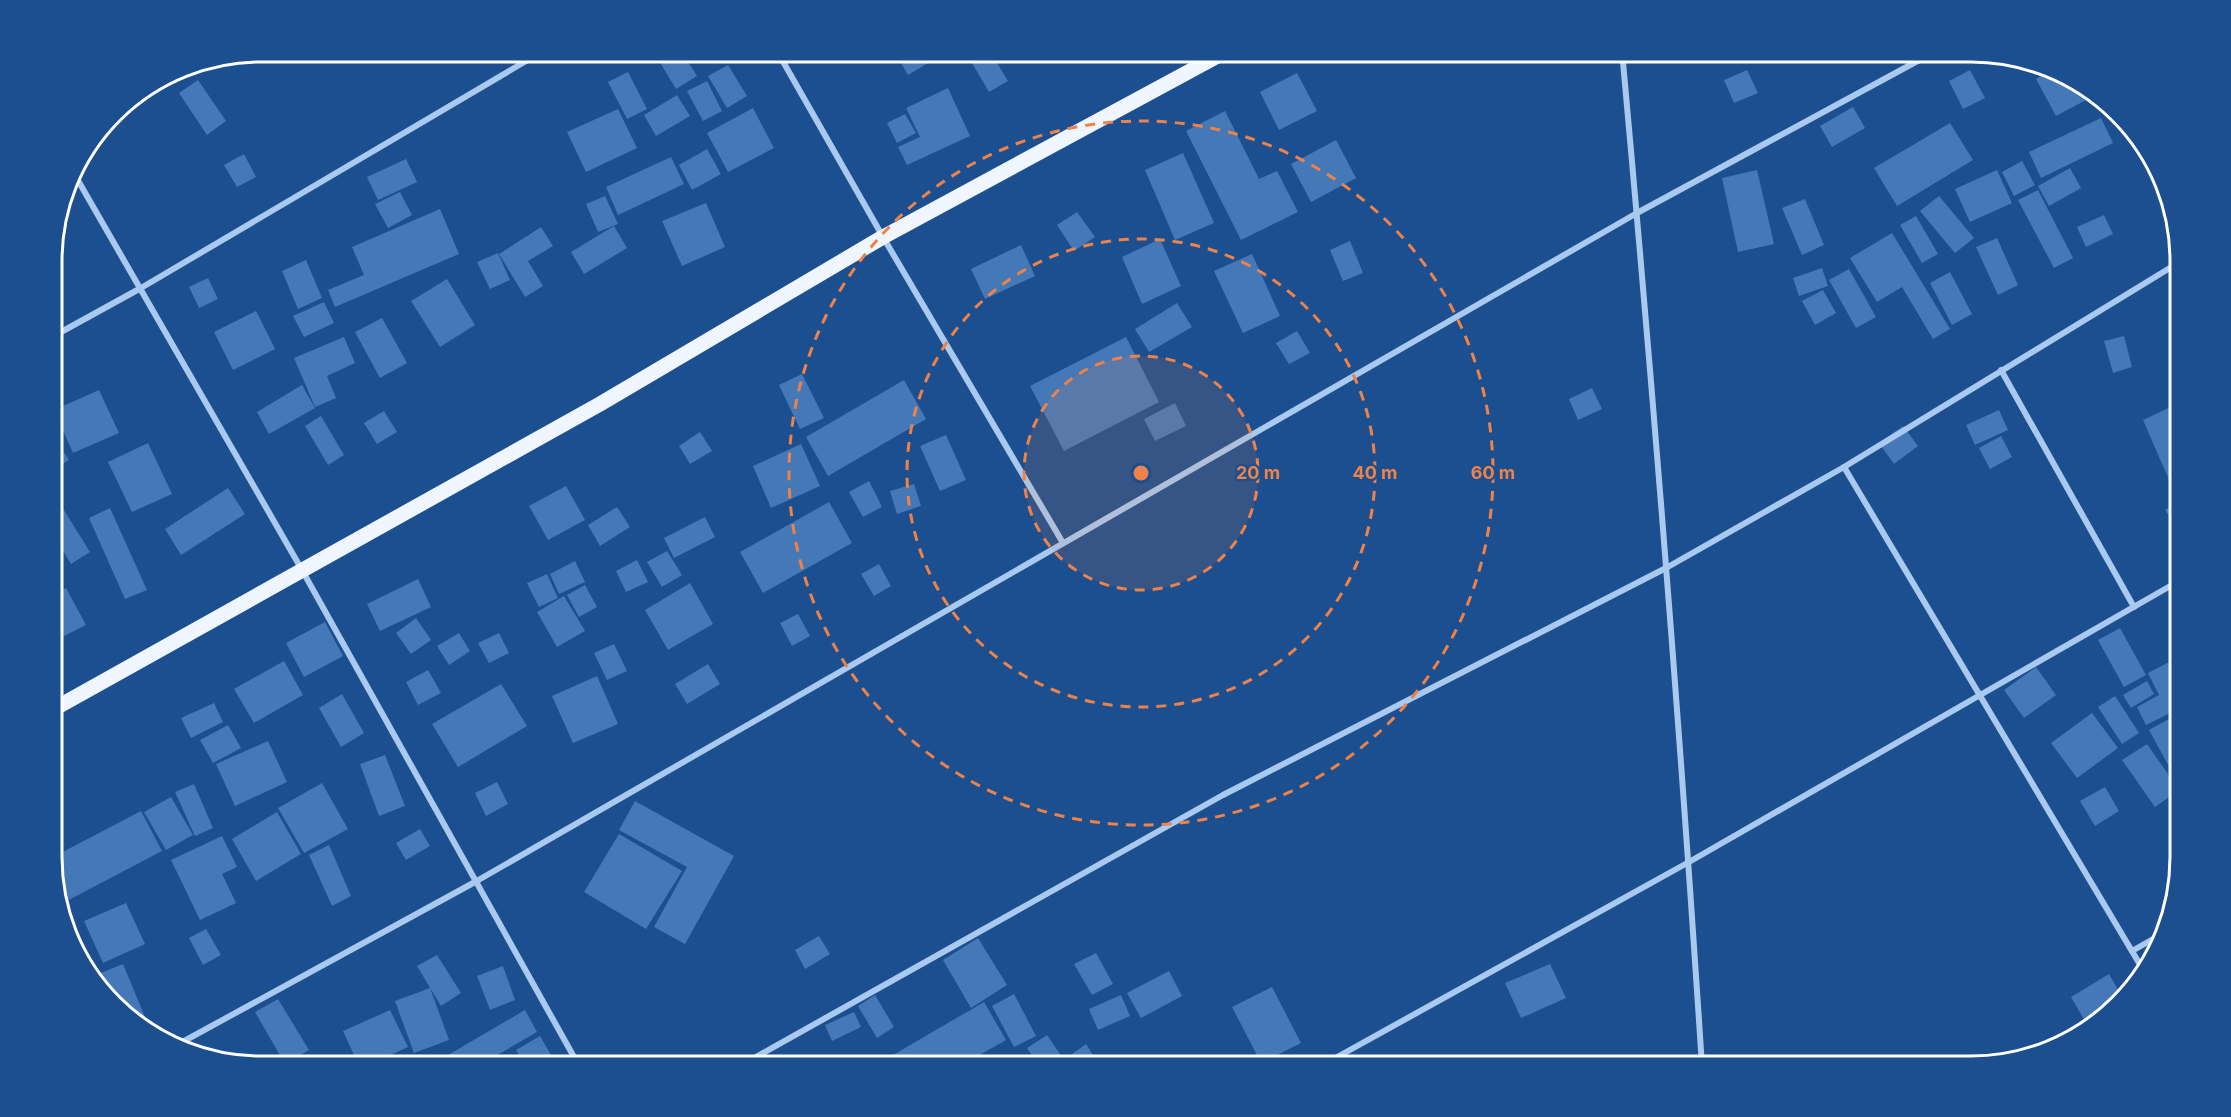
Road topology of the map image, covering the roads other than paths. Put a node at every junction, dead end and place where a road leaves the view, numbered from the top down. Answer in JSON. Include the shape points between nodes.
{"nodes":[{"id":1,"x":524,"y":62,"type":"edge"},
{"id":2,"x":783,"y":62,"type":"edge"},
{"id":3,"x":1207,"y":62,"type":"edge"},
{"id":4,"x":1623,"y":62,"type":"edge"},
{"id":5,"x":1916,"y":62,"type":"edge"},
{"id":6,"x":78,"y":181,"type":"edge"},
{"id":7,"x":1637,"y":213,"type":"junction"},
{"id":8,"x":883,"y":237,"type":"junction"},
{"id":9,"x":2170,"y":268,"type":"edge"},
{"id":10,"x":141,"y":288,"type":"junction"},
{"id":11,"x":62,"y":331,"type":"edge"},
{"id":12,"x":2001,"y":370,"type":"junction"},
{"id":13,"x":1844,"y":467,"type":"junction"},
{"id":14,"x":1062,"y":543,"type":"junction"},
{"id":15,"x":1666,"y":567,"type":"junction"},
{"id":16,"x":302,"y":570,"type":"junction"},
{"id":17,"x":2170,"y":586,"type":"edge"},
{"id":18,"x":2134,"y":607,"type":"junction"},
{"id":19,"x":1980,"y":695,"type":"junction"},
{"id":20,"x":62,"y":705,"type":"edge"},
{"id":21,"x":1689,"y":862,"type":"junction"},
{"id":22,"x":475,"y":882,"type":"junction"},
{"id":23,"x":2151,"y":940,"type":"edge"},
{"id":24,"x":2132,"y":951,"type":"junction"},
{"id":25,"x":2139,"y":962,"type":"edge"},
{"id":26,"x":185,"y":1040,"type":"edge"},
{"id":27,"x":1340,"y":1055,"type":"edge"},
{"id":28,"x":1701,"y":1055,"type":"edge"},
{"id":29,"x":573,"y":1056,"type":"edge"},
{"id":30,"x":758,"y":1056,"type":"edge"}],
"edges":[{"from":1,"to":10,"type":"street"},
{"from":2,"to":8,"type":"street"},
{"from":3,"to":8,"type":"main road"},
{"from":4,"to":7,"type":"street"},
{"from":5,"to":7,"type":"street"},
{"from":6,"to":10,"type":"street"},
{"from":7,"to":14,"type":"street"},
{"from":7,"to":15,"type":"street"},
{"from":8,"to":14,"type":"street"},
{"from":8,"to":16,"type":"main road","via":[[600,404]]},
{"from":9,"to":12,"type":"street"},
{"from":10,"to":11,"type":"street"},
{"from":10,"to":16,"type":"street"},
{"from":12,"to":13,"type":"street"},
{"from":12,"to":18,"type":"street"},
{"from":13,"to":15,"type":"street"},
{"from":13,"to":19,"type":"street"},
{"from":14,"to":22,"type":"street"},
{"from":15,"to":21,"type":"street"},
{"from":15,"to":30,"type":"street","via":[[1223,795]]},
{"from":16,"to":20,"type":"main road"},
{"from":16,"to":22,"type":"street"},
{"from":17,"to":18,"type":"street"},
{"from":18,"to":19,"type":"street"},
{"from":19,"to":21,"type":"street"},
{"from":19,"to":24,"type":"street"},
{"from":21,"to":27,"type":"street"},
{"from":21,"to":28,"type":"street"},
{"from":22,"to":26,"type":"street"},
{"from":22,"to":29,"type":"street"},
{"from":23,"to":24,"type":"street"},
{"from":24,"to":25,"type":"street"}]}
